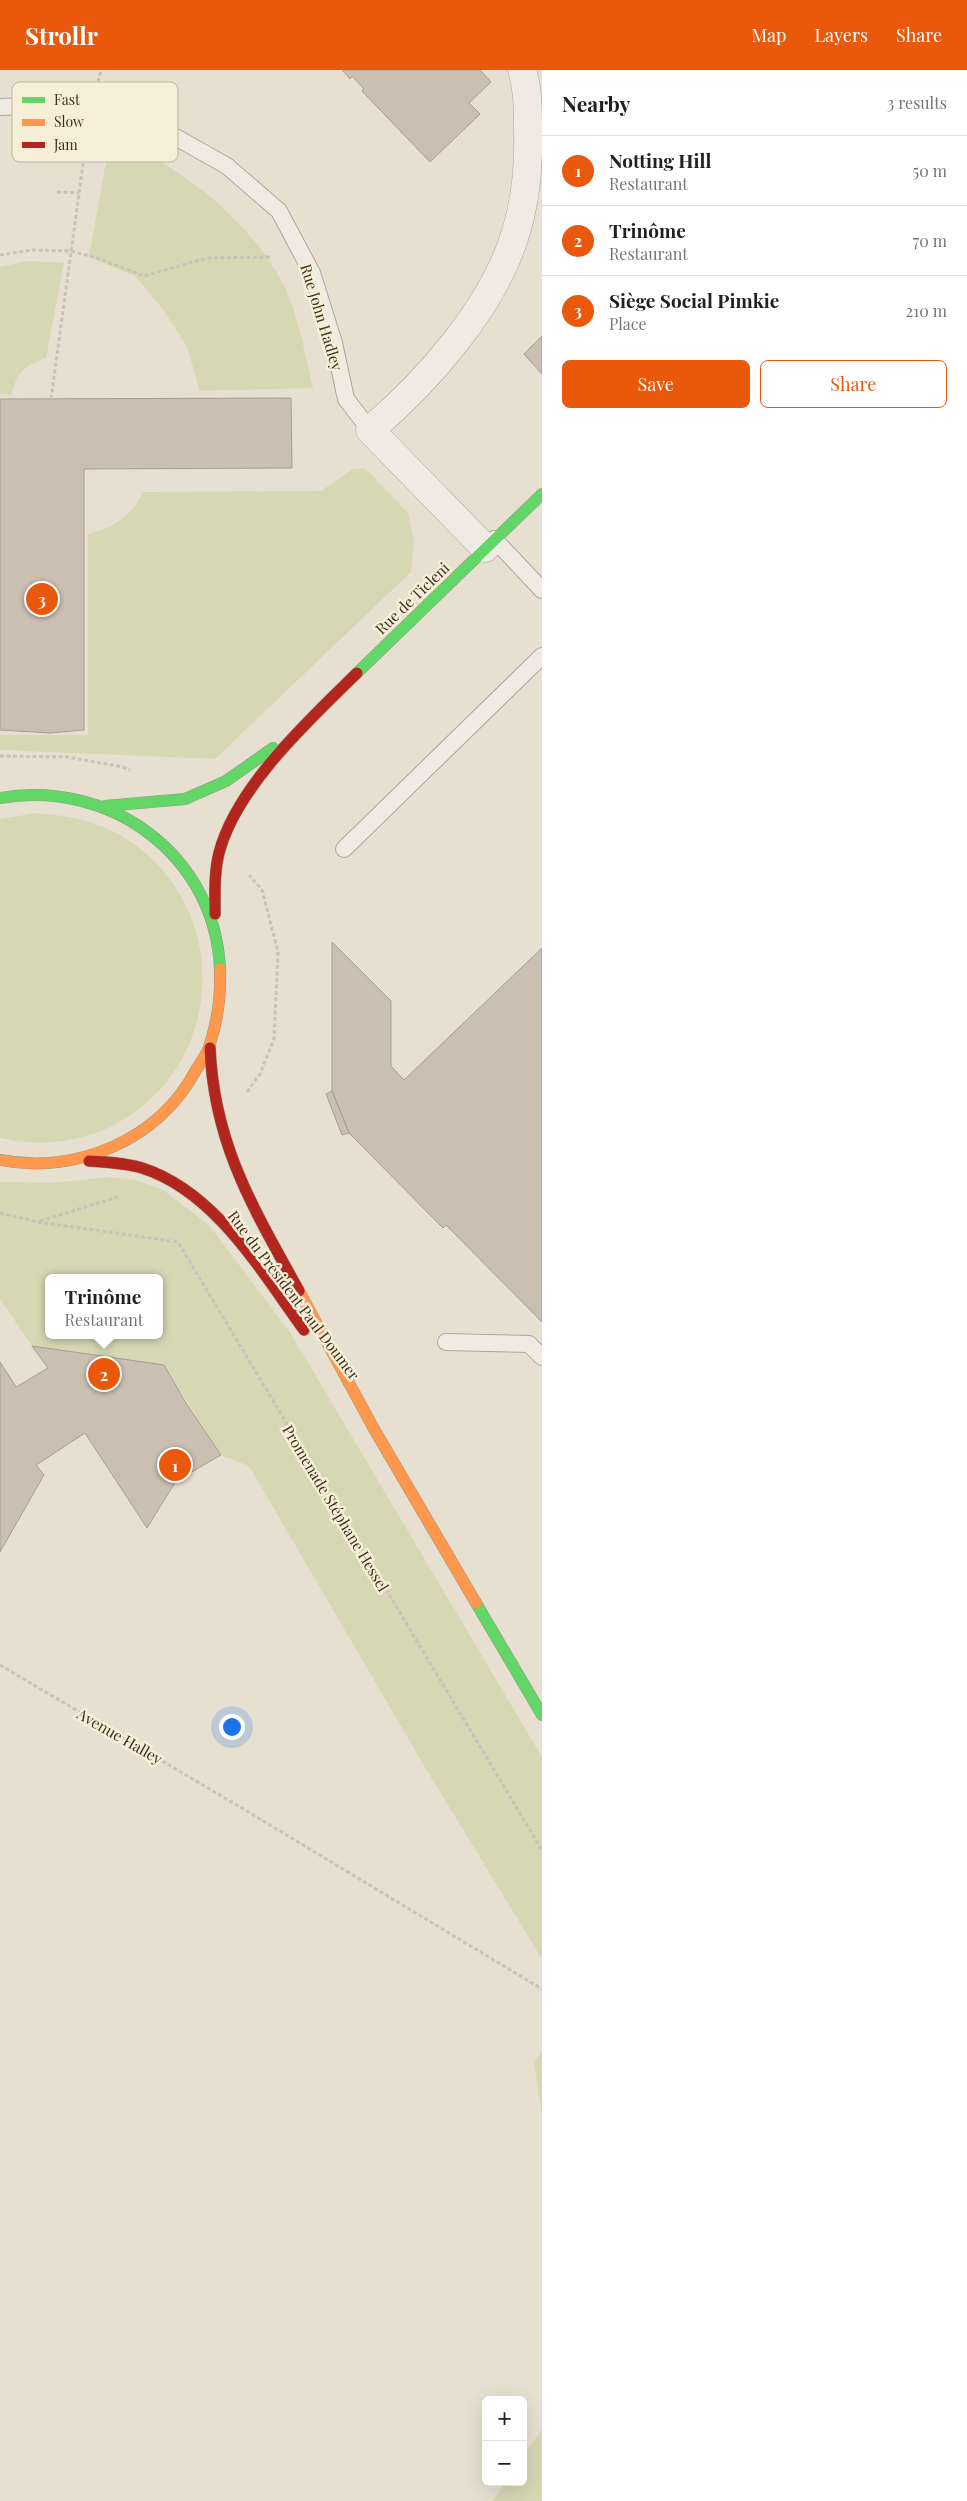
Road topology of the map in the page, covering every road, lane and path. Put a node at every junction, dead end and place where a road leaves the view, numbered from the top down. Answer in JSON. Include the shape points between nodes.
{"nodes":[{"id":1,"x":522,"y":70,"type":"edge"},
{"id":2,"x":178,"y":138,"type":"edge"},
{"id":3,"x":83,"y":162,"type":"edge"},
{"id":4,"x":57,"y":192,"type":"dead end"},
{"id":5,"x":79,"y":193,"type":"junction"},
{"id":6,"x":298,"y":248,"type":"junction"},
{"id":7,"x":71,"y":252,"type":"junction"},
{"id":8,"x":0,"y":255,"type":"edge"},
{"id":9,"x":51,"y":399,"type":"dead end"},
{"id":10,"x":370,"y":430,"type":"junction"},
{"id":11,"x":542,"y":494,"type":"edge"},
{"id":12,"x":490,"y":544,"type":"junction"},
{"id":13,"x":542,"y":590,"type":"edge"},
{"id":14,"x":542,"y":656,"type":"edge"},
{"id":15,"x":304,"y":725,"type":"junction"},
{"id":16,"x":0,"y":798,"type":"edge"},
{"id":17,"x":101,"y":806,"type":"junction"},
{"id":18,"x":344,"y":848,"type":"dead end"},
{"id":19,"x":247,"y":873,"type":"dead end"},
{"id":20,"x":216,"y":931,"type":"junction"},
{"id":21,"x":210,"y":1048,"type":"junction"},
{"id":22,"x":244,"y":1094,"type":"dead end"},
{"id":23,"x":68,"y":1162,"type":"junction"},
{"id":24,"x":9,"y":1163,"type":"edge"},
{"id":25,"x":159,"y":1174,"type":"junction"},
{"id":26,"x":0,"y":1213,"type":"edge"},
{"id":27,"x":38,"y":1222,"type":"junction"},
{"id":28,"x":446,"y":1342,"type":"dead end"},
{"id":29,"x":542,"y":1358,"type":"edge"},
{"id":30,"x":374,"y":1429,"type":"junction"},
{"id":31,"x":0,"y":1665,"type":"edge"},
{"id":32,"x":542,"y":1716,"type":"edge"},
{"id":33,"x":542,"y":1850,"type":"edge"},
{"id":34,"x":542,"y":1989,"type":"edge"}],
"edges":[{"from":1,"to":10,"type":"street","via":[[528,110],[529,158],[515,236],[500,273],[436,366]]},
{"from":2,"to":6,"type":"lane","name":"Rue John Hadley","via":[[227,166],[279,211]]},
{"from":3,"to":5,"type":"path"},
{"from":4,"to":5,"type":"path"},
{"from":5,"to":7,"type":"path"},
{"from":6,"to":7,"type":"path","via":[[272,257],[207,258],[144,276]]},
{"from":6,"to":10,"type":"lane","name":"Rue John Hadley","via":[[312,273],[334,343],[346,399]]},
{"from":7,"to":8,"type":"path","via":[[32,250]]},
{"from":7,"to":9,"type":"path"},
{"from":10,"to":12,"type":"street","name":"Rue John Hadley"},
{"from":11,"to":12,"type":"main road","name":"Rue de Ticleni"},
{"from":12,"to":13,"type":"lane"},
{"from":12,"to":15,"type":"main road","name":"Rue de Ticleni"},
{"from":14,"to":18,"type":"lane"},
{"from":15,"to":17,"type":"main road","name":"Rue de Ticleni","via":[[256,761],[204,792],[165,802]]},
{"from":15,"to":20,"type":"main road","name":"Rue de Ticleni","via":[[242,802],[227,829],[215,875]]},
{"from":16,"to":17,"type":"main road","via":[[44,794]]},
{"from":17,"to":20,"type":"main road","via":[[153,834],[180,862],[202,894]]},
{"from":19,"to":22,"type":"path","via":[[262,890],[278,952],[274,1038],[260,1074]]},
{"from":20,"to":21,"type":"main road","via":[[222,963],[222,990]]},
{"from":21,"to":23,"type":"main road","via":[[177,1101],[151,1125],[108,1150]]},
{"from":21,"to":30,"type":"main road","name":"Rue du Président Paul Doumer","via":[[213,1102],[230,1158],[265,1231]]},
{"from":23,"to":24,"type":"main road"},
{"from":23,"to":25,"type":"main road","name":"Rue du Président Paul Doumer","via":[[128,1164]]},
{"from":25,"to":27,"type":"path","via":[[137,1191]]},
{"from":25,"to":30,"type":"main road","name":"Rue du Président Paul Doumer","via":[[196,1197],[238,1242]]},
{"from":26,"to":27,"type":"path"},
{"from":27,"to":33,"type":"path","name":"Promenade Stéphane Hessel","via":[[178,1242]]},
{"from":28,"to":29,"type":"lane","via":[[529,1344]]},
{"from":30,"to":32,"type":"main road","name":"Rue du Président Paul Doumer"},
{"from":31,"to":34,"type":"path","name":"Avenue Halley"}]}
